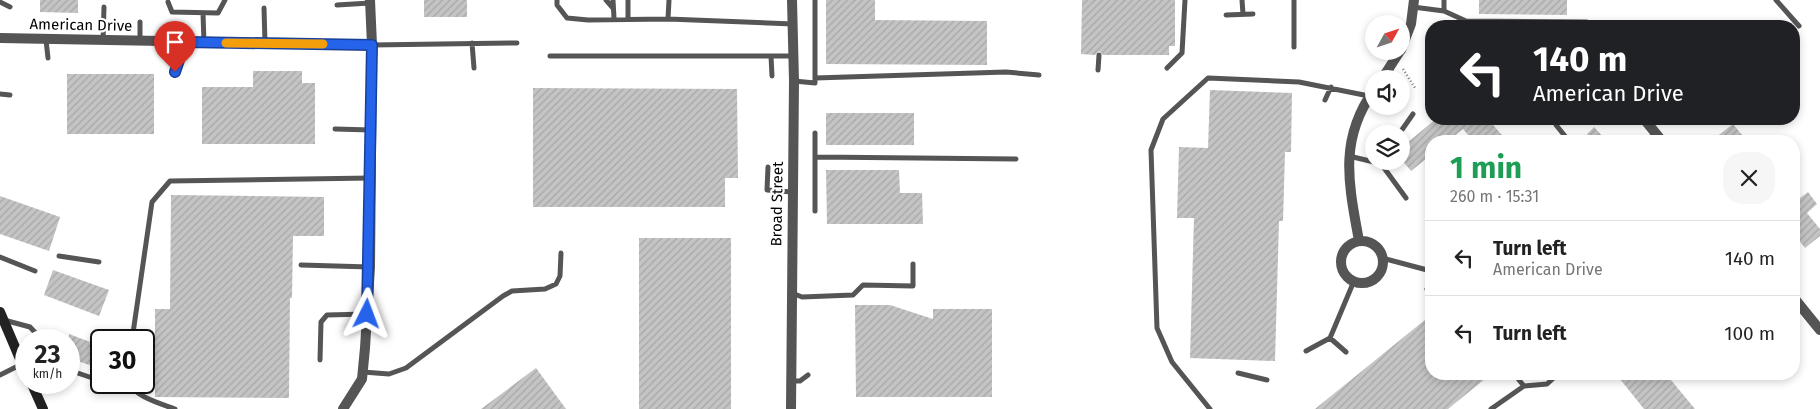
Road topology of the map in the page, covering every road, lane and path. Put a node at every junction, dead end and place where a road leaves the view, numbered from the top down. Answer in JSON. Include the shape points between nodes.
{"nodes":[{"id":1,"x":224,"y":0,"type":"edge"},
{"id":2,"x":557,"y":0,"type":"edge"},
{"id":3,"x":606,"y":0,"type":"edge"},
{"id":4,"x":613,"y":0,"type":"edge"},
{"id":5,"x":628,"y":0,"type":"edge"},
{"id":6,"x":669,"y":0,"type":"edge"},
{"id":7,"x":792,"y":0,"type":"edge"},
{"id":8,"x":815,"y":0,"type":"edge"},
{"id":9,"x":1185,"y":0,"type":"edge"},
{"id":10,"x":1242,"y":0,"type":"edge"},
{"id":11,"x":1294,"y":0,"type":"edge"},
{"id":12,"x":1444,"y":0,"type":"edge"},
{"id":13,"x":1776,"y":0,"type":"edge"},
{"id":14,"x":0,"y":2,"type":"edge"},
{"id":15,"x":168,"y":2,"type":"dead end"},
{"id":16,"x":370,"y":2,"type":"edge"},
{"id":17,"x":1413,"y":4,"type":"edge"},
{"id":18,"x":337,"y":5,"type":"dead end"},
{"id":19,"x":10,"y":7,"type":"dead end"},
{"id":20,"x":104,"y":7,"type":"dead end"},
{"id":21,"x":264,"y":8,"type":"dead end"},
{"id":22,"x":614,"y":9,"type":"junction"},
{"id":23,"x":1444,"y":11,"type":"junction"},
{"id":24,"x":203,"y":13,"type":"junction"},
{"id":25,"x":1243,"y":14,"type":"junction"},
{"id":26,"x":1254,"y":14,"type":"dead end"},
{"id":27,"x":1226,"y":15,"type":"dead end"},
{"id":28,"x":614,"y":18,"type":"junction"},
{"id":29,"x":628,"y":18,"type":"junction"},
{"id":30,"x":668,"y":18,"type":"junction"},
{"id":31,"x":1466,"y":20,"type":"edge"},
{"id":32,"x":1794,"y":20,"type":"edge"},
{"id":33,"x":140,"y":22,"type":"dead end"},
{"id":34,"x":793,"y":24,"type":"junction"},
{"id":35,"x":0,"y":38,"type":"edge"},
{"id":36,"x":46,"y":40,"type":"junction"},
{"id":37,"x":103,"y":41,"type":"junction"},
{"id":38,"x":140,"y":42,"type":"junction"},
{"id":39,"x":185,"y":42,"type":"junction"},
{"id":40,"x":204,"y":42,"type":"junction"},
{"id":41,"x":265,"y":43,"type":"junction"},
{"id":42,"x":472,"y":43,"type":"junction"},
{"id":43,"x":517,"y":43,"type":"dead end"},
{"id":44,"x":372,"y":45,"type":"junction"},
{"id":45,"x":1294,"y":47,"type":"dead end"},
{"id":46,"x":1099,"y":54,"type":"dead end"},
{"id":47,"x":550,"y":56,"type":"dead end"},
{"id":48,"x":771,"y":56,"type":"junction"},
{"id":49,"x":793,"y":56,"type":"junction"},
{"id":50,"x":48,"y":58,"type":"dead end"},
{"id":51,"x":474,"y":68,"type":"dead end"},
{"id":52,"x":1167,"y":68,"type":"dead end"},
{"id":53,"x":1403,"y":69,"type":"dead end"},
{"id":54,"x":1098,"y":70,"type":"dead end"},
{"id":55,"x":175,"y":72,"type":"dead end"},
{"id":56,"x":1039,"y":75,"type":"dead end"},
{"id":57,"x":772,"y":76,"type":"dead end"},
{"id":58,"x":815,"y":78,"type":"junction"},
{"id":59,"x":794,"y":81,"type":"junction"},
{"id":60,"x":1331,"y":87,"type":"junction"},
{"id":61,"x":1415,"y":88,"type":"dead end"},
{"id":62,"x":1365,"y":92,"type":"edge"},
{"id":63,"x":0,"y":94,"type":"edge"},
{"id":64,"x":10,"y":95,"type":"dead end"},
{"id":65,"x":1325,"y":100,"type":"dead end"},
{"id":66,"x":1365,"y":105,"type":"edge"},
{"id":67,"x":1413,"y":114,"type":"dead end"},
{"id":68,"x":1405,"y":125,"type":"edge"},
{"id":69,"x":1557,"y":125,"type":"edge"},
{"id":70,"x":1649,"y":125,"type":"edge"},
{"id":71,"x":335,"y":129,"type":"dead end"},
{"id":72,"x":371,"y":130,"type":"junction"},
{"id":73,"x":815,"y":133,"type":"dead end"},
{"id":74,"x":1564,"y":135,"type":"edge"},
{"id":75,"x":1657,"y":135,"type":"edge"},
{"id":76,"x":816,"y":156,"type":"junction"},
{"id":77,"x":1348,"y":156,"type":"junction"},
{"id":78,"x":1016,"y":159,"type":"dead end"},
{"id":79,"x":1365,"y":159,"type":"edge"},
{"id":80,"x":768,"y":167,"type":"dead end"},
{"id":81,"x":1384,"y":170,"type":"edge"},
{"id":82,"x":371,"y":178,"type":"junction"},
{"id":83,"x":792,"y":192,"type":"junction"},
{"id":84,"x":1406,"y":198,"type":"dead end"},
{"id":85,"x":815,"y":211,"type":"dead end"},
{"id":86,"x":1359,"y":241,"type":"junction"},
{"id":87,"x":561,"y":253,"type":"dead end"},
{"id":88,"x":59,"y":256,"type":"dead end"},
{"id":89,"x":0,"y":257,"type":"edge"},
{"id":90,"x":1382,"y":258,"type":"junction"},
{"id":91,"x":99,"y":262,"type":"dead end"},
{"id":92,"x":913,"y":264,"type":"dead end"},
{"id":93,"x":301,"y":265,"type":"dead end"},
{"id":94,"x":370,"y":267,"type":"junction"},
{"id":95,"x":1425,"y":269,"type":"edge"},
{"id":96,"x":35,"y":271,"type":"dead end"},
{"id":97,"x":1354,"y":281,"type":"junction"},
{"id":98,"x":791,"y":293,"type":"junction"},
{"id":99,"x":1800,"y":305,"type":"edge"},
{"id":100,"x":367,"y":314,"type":"junction"},
{"id":101,"x":2,"y":316,"type":"edge"},
{"id":102,"x":32,"y":329,"type":"edge"},
{"id":103,"x":134,"y":329,"type":"edge"},
{"id":104,"x":1820,"y":330,"type":"edge"},
{"id":105,"x":0,"y":333,"type":"edge"},
{"id":106,"x":10,"y":337,"type":"junction"},
{"id":107,"x":1330,"y":338,"type":"junction"},
{"id":108,"x":15,"y":348,"type":"edge"},
{"id":109,"x":1306,"y":351,"type":"dead end"},
{"id":110,"x":1346,"y":352,"type":"dead end"},
{"id":111,"x":320,"y":360,"type":"dead end"},
{"id":112,"x":15,"y":371,"type":"edge"},
{"id":113,"x":363,"y":372,"type":"junction"},
{"id":114,"x":1238,"y":373,"type":"dead end"},
{"id":115,"x":0,"y":375,"type":"edge"},
{"id":116,"x":808,"y":375,"type":"dead end"},
{"id":117,"x":1267,"y":380,"type":"dead end"},
{"id":118,"x":1519,"y":380,"type":"edge"},
{"id":119,"x":1551,"y":380,"type":"edge"},
{"id":120,"x":792,"y":381,"type":"junction"},
{"id":121,"x":1524,"y":386,"type":"junction"},
{"id":122,"x":36,"y":394,"type":"edge"},
{"id":123,"x":141,"y":394,"type":"edge"},
{"id":124,"x":43,"y":409,"type":"edge"},
{"id":125,"x":175,"y":409,"type":"edge"},
{"id":126,"x":343,"y":409,"type":"edge"},
{"id":127,"x":791,"y":409,"type":"edge"},
{"id":128,"x":1210,"y":409,"type":"edge"},
{"id":129,"x":1491,"y":409,"type":"edge"}],
"edges":[{"from":1,"to":24,"type":"lane","via":[[218,13]]},
{"from":2,"to":28,"type":"lane","via":[[567,18]]},
{"from":3,"to":22,"type":"lane"},
{"from":4,"to":22,"type":"lane"},
{"from":5,"to":29,"type":"lane"},
{"from":6,"to":30,"type":"lane"},
{"from":7,"to":34,"type":"street","name":"Broad Street"},
{"from":8,"to":58,"type":"lane"},
{"from":9,"to":52,"type":"lane","via":[[1182,53]]},
{"from":10,"to":25,"type":"lane"},
{"from":11,"to":45,"type":"lane"},
{"from":12,"to":23,"type":"lane"},
{"from":13,"to":32,"type":"lane"},
{"from":14,"to":19,"type":"lane"},
{"from":15,"to":24,"type":"lane","via":[[172,12]]},
{"from":16,"to":18,"type":"lane"},
{"from":16,"to":44,"type":"street"},
{"from":17,"to":23,"type":"lane"},
{"from":20,"to":37,"type":"lane"},
{"from":21,"to":41,"type":"lane"},
{"from":22,"to":28,"type":"lane"},
{"from":23,"to":31,"type":"lane"},
{"from":24,"to":40,"type":"lane"},
{"from":25,"to":26,"type":"lane"},
{"from":25,"to":27,"type":"lane"},
{"from":28,"to":29,"type":"lane"},
{"from":29,"to":30,"type":"lane"},
{"from":30,"to":34,"type":"lane"},
{"from":33,"to":38,"type":"lane"},
{"from":34,"to":49,"type":"street","name":"Broad Street"},
{"from":35,"to":36,"type":"street","name":"American Drive"},
{"from":36,"to":37,"type":"street","name":"American Drive"},
{"from":36,"to":50,"type":"lane"},
{"from":37,"to":38,"type":"street","name":"American Drive"},
{"from":38,"to":39,"type":"street","name":"American Drive"},
{"from":39,"to":40,"type":"street","name":"American Drive"},
{"from":39,"to":55,"type":"lane"},
{"from":40,"to":41,"type":"street","name":"American Drive"},
{"from":41,"to":44,"type":"street","name":"American Drive"},
{"from":42,"to":43,"type":"lane"},
{"from":42,"to":44,"type":"lane"},
{"from":42,"to":51,"type":"lane"},
{"from":44,"to":72,"type":"street"},
{"from":46,"to":54,"type":"lane"},
{"from":47,"to":48,"type":"lane"},
{"from":48,"to":49,"type":"lane"},
{"from":48,"to":57,"type":"lane"},
{"from":49,"to":59,"type":"street","name":"Broad Street"},
{"from":53,"to":61,"type":"path"},
{"from":56,"to":58,"type":"lane","via":[[1006,72]]},
{"from":58,"to":59,"type":"lane","via":[[815,83]]},
{"from":59,"to":83,"type":"street","name":"Broad Street"},
{"from":60,"to":62,"type":"lane"},
{"from":60,"to":65,"type":"lane"},
{"from":60,"to":128,"type":"lane","via":[[1299,82],[1208,78],[1163,119],[1151,150],[1157,328],[1172,362]]},
{"from":63,"to":64,"type":"lane"},
{"from":66,"to":77,"type":"street","via":[[1354,128]]},
{"from":67,"to":68,"type":"lane"},
{"from":69,"to":74,"type":"lane"},
{"from":70,"to":75,"type":"street"},
{"from":71,"to":72,"type":"lane"},
{"from":72,"to":82,"type":"street"},
{"from":73,"to":76,"type":"lane"},
{"from":76,"to":78,"type":"lane"},
{"from":76,"to":85,"type":"lane"},
{"from":77,"to":79,"type":"lane"},
{"from":77,"to":86,"type":"street"},
{"from":80,"to":83,"type":"lane","via":[[767,190]]},
{"from":81,"to":84,"type":"lane"},
{"from":82,"to":94,"type":"street"},
{"from":82,"to":103,"type":"lane","via":[[170,181],[152,202]]},
{"from":83,"to":98,"type":"street","name":"Broad Street"},
{"from":86,"to":90,"type":"street","via":[[1374,245]]},
{"from":86,"to":97,"type":"street","via":[[1346,248],[1341,261],[1344,273]]},
{"from":87,"to":113,"type":"lane","via":[[560,276],[556,284],[545,289],[512,291],[406,368],[389,374]]},
{"from":88,"to":91,"type":"lane"},
{"from":89,"to":96,"type":"lane"},
{"from":90,"to":95,"type":"lane"},
{"from":90,"to":97,"type":"street","via":[[1381,271],[1374,279]]},
{"from":92,"to":98,"type":"lane","via":[[913,286],[863,285],[853,295],[802,297]]},
{"from":93,"to":94,"type":"lane"},
{"from":94,"to":100,"type":"street"},
{"from":97,"to":107,"type":"lane"},
{"from":98,"to":120,"type":"street","name":"Broad Street"},
{"from":99,"to":104,"type":"street"},
{"from":100,"to":111,"type":"lane","via":[[327,315],[321,322]]},
{"from":100,"to":113,"type":"street"},
{"from":101,"to":102,"type":"lane"},
{"from":101,"to":106,"type":"street"},
{"from":105,"to":106,"type":"lane"},
{"from":106,"to":108,"type":"street"},
{"from":107,"to":109,"type":"lane"},
{"from":107,"to":110,"type":"lane"},
{"from":112,"to":115,"type":"lane"},
{"from":113,"to":126,"type":"street"},
{"from":114,"to":117,"type":"lane"},
{"from":116,"to":120,"type":"lane","via":[[800,382]]},
{"from":118,"to":121,"type":"lane"},
{"from":119,"to":121,"type":"lane","via":[[1547,384]]},
{"from":120,"to":127,"type":"street","name":"Broad Street"},
{"from":121,"to":129,"type":"lane"},
{"from":122,"to":124,"type":"street"},
{"from":123,"to":125,"type":"lane"}]}
